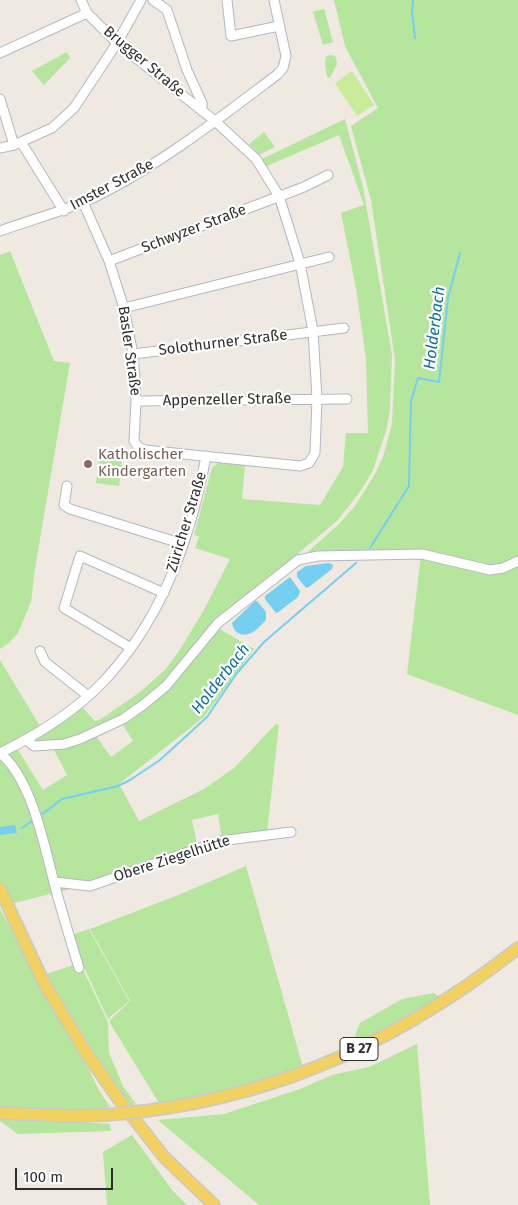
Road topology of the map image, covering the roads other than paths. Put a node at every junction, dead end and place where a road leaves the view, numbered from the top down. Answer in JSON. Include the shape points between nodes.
{"nodes":[{"id":1,"x":81,"y":0,"type":"edge"},
{"id":2,"x":141,"y":0,"type":"edge"},
{"id":3,"x":153,"y":0,"type":"edge"},
{"id":4,"x":227,"y":0,"type":"edge"},
{"id":5,"x":274,"y":0,"type":"edge"},
{"id":6,"x":87,"y":13,"type":"junction"},
{"id":7,"x":279,"y":26,"type":"junction"},
{"id":8,"x":117,"y":43,"type":"junction"},
{"id":9,"x":0,"y":53,"type":"edge"},
{"id":10,"x":0,"y":99,"type":"edge"},
{"id":11,"x":202,"y":111,"type":"junction"},
{"id":12,"x":215,"y":121,"type":"junction"},
{"id":13,"x":17,"y":144,"type":"junction"},
{"id":14,"x":0,"y":148,"type":"edge"},
{"id":15,"x":328,"y":175,"type":"dead end"},
{"id":16,"x":279,"y":196,"type":"junction"},
{"id":17,"x":83,"y":202,"type":"junction"},
{"id":18,"x":64,"y":211,"type":"junction"},
{"id":19,"x":0,"y":231,"type":"edge"},
{"id":20,"x":329,"y":257,"type":"dead end"},
{"id":21,"x":109,"y":261,"type":"junction"},
{"id":22,"x":300,"y":264,"type":"junction"},
{"id":23,"x":124,"y":308,"type":"junction"},
{"id":24,"x":344,"y":328,"type":"dead end"},
{"id":25,"x":313,"y":331,"type":"junction"},
{"id":26,"x":133,"y":354,"type":"junction"},
{"id":27,"x":317,"y":399,"type":"junction"},
{"id":28,"x":346,"y":399,"type":"dead end"},
{"id":29,"x":136,"y":402,"type":"junction"},
{"id":30,"x":206,"y":456,"type":"junction"},
{"id":31,"x":68,"y":486,"type":"dead end"},
{"id":32,"x":183,"y":544,"type":"junction"},
{"id":33,"x":518,"y":561,"type":"edge"},
{"id":34,"x":164,"y":593,"type":"junction"},
{"id":35,"x":131,"y":648,"type":"junction"},
{"id":36,"x":40,"y":651,"type":"dead end"},
{"id":37,"x":87,"y":695,"type":"junction"},
{"id":38,"x":27,"y":740,"type":"junction"},
{"id":39,"x":0,"y":753,"type":"edge"},
{"id":40,"x":291,"y":832,"type":"dead end"},
{"id":41,"x":54,"y":882,"type":"junction"},
{"id":42,"x":0,"y":889,"type":"edge"},
{"id":43,"x":518,"y":948,"type":"edge"},
{"id":44,"x":79,"y":968,"type":"dead end"},
{"id":45,"x":0,"y":1113,"type":"edge"},
{"id":46,"x":214,"y":1205,"type":"edge"}],
"edges":[{"from":1,"to":6,"type":"street","name":"Brugger Straße"},
{"from":2,"to":8,"type":"street"},
{"from":3,"to":11,"type":"street","name":"Brugger Straße","via":[[167,10],[186,70],[202,103]]},
{"from":4,"to":7,"type":"street","via":[[231,36]]},
{"from":5,"to":7,"type":"street","name":"Imster Straße"},
{"from":6,"to":8,"type":"street","name":"Brugger Straße"},
{"from":6,"to":9,"type":"street"},
{"from":7,"to":12,"type":"street","name":"Imster Straße","via":[[286,56],[283,68]]},
{"from":8,"to":11,"type":"street","name":"Brugger Straße"},
{"from":8,"to":13,"type":"street","via":[[74,108],[52,128]]},
{"from":10,"to":13,"type":"street"},
{"from":11,"to":12,"type":"street","name":"Brugger Straße"},
{"from":12,"to":16,"type":"street","name":"Basler Straße","via":[[256,159]]},
{"from":12,"to":17,"type":"street","name":"Imster Straße","via":[[146,169]]},
{"from":13,"to":14,"type":"street"},
{"from":13,"to":18,"type":"street"},
{"from":15,"to":16,"type":"street"},
{"from":16,"to":21,"type":"street","name":"Schwyzer Straße"},
{"from":16,"to":22,"type":"street","name":"Basler Straße"},
{"from":17,"to":18,"type":"street","name":"Imster Straße"},
{"from":17,"to":21,"type":"street","name":"Basler Straße"},
{"from":18,"to":19,"type":"street","name":"Imster Straße"},
{"from":20,"to":22,"type":"street"},
{"from":21,"to":23,"type":"street","name":"Basler Straße"},
{"from":22,"to":23,"type":"street"},
{"from":22,"to":25,"type":"street","name":"Basler Straße"},
{"from":23,"to":26,"type":"street","name":"Basler Straße"},
{"from":24,"to":25,"type":"street"},
{"from":25,"to":26,"type":"street","name":"Solothurner Straße"},
{"from":25,"to":27,"type":"street","name":"Basler Straße"},
{"from":26,"to":29,"type":"street","name":"Basler Straße"},
{"from":27,"to":28,"type":"street"},
{"from":27,"to":29,"type":"street","name":"Appenzeller Straße"},
{"from":27,"to":30,"type":"street","name":"Basler Straße","via":[[315,454],[309,463],[300,466]]},
{"from":29,"to":30,"type":"street","name":"Basler Straße","via":[[134,442],[138,447]]},
{"from":30,"to":32,"type":"street","name":"Züricher Straße"},
{"from":31,"to":32,"type":"street","via":[[64,505],[70,509]]},
{"from":32,"to":34,"type":"street","name":"Züricher Straße"},
{"from":33,"to":38,"type":"street","via":[[490,570],[422,554],[338,555],[298,560],[218,623],[166,686],[124,719],[64,744],[34,746]]},
{"from":34,"to":35,"type":"street","name":"Züricher Straße"},
{"from":34,"to":35,"type":"street","via":[[80,556],[64,608]]},
{"from":35,"to":37,"type":"street","name":"Züricher Straße"},
{"from":36,"to":37,"type":"street","via":[[45,662]]},
{"from":37,"to":38,"type":"street","name":"Züricher Straße"},
{"from":38,"to":39,"type":"street","name":"Züricher Straße"},
{"from":39,"to":41,"type":"street","via":[[21,779]]},
{"from":40,"to":41,"type":"street","name":"Obere Ziegelhütte","via":[[220,841],[90,886]]},
{"from":41,"to":44,"type":"street"},
{"from":42,"to":46,"type":"main road","via":[[44,983],[85,1051],[164,1157]]},
{"from":43,"to":45,"type":"main road","number":"B 27","bridge":true,"via":[[427,1013],[339,1059],[289,1078],[181,1106],[106,1116]]}]}
